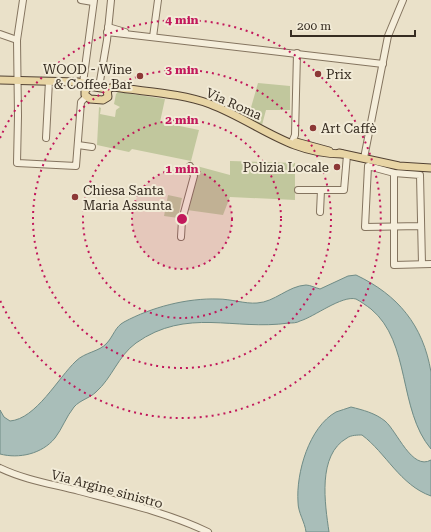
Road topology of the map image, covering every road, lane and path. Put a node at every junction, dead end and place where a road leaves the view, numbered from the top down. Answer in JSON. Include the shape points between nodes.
{"nodes":[{"id":1,"x":23,"y":0,"type":"edge"},
{"id":2,"x":81,"y":0,"type":"edge"},
{"id":3,"x":110,"y":0,"type":"edge"},
{"id":4,"x":158,"y":0,"type":"edge"},
{"id":5,"x":403,"y":0,"type":"edge"},
{"id":6,"x":93,"y":1,"type":"edge"},
{"id":7,"x":108,"y":29,"type":"junction"},
{"id":8,"x":115,"y":33,"type":"junction"},
{"id":9,"x":128,"y":33,"type":"junction"},
{"id":10,"x":0,"y":34,"type":"edge"},
{"id":11,"x":153,"y":36,"type":"junction"},
{"id":12,"x":17,"y":40,"type":"junction"},
{"id":13,"x":107,"y":40,"type":"junction"},
{"id":14,"x":298,"y":53,"type":"junction"},
{"id":15,"x":383,"y":64,"type":"junction"},
{"id":16,"x":0,"y":80,"type":"edge"},
{"id":17,"x":18,"y":81,"type":"junction"},
{"id":18,"x":49,"y":81,"type":"junction"},
{"id":19,"x":85,"y":85,"type":"junction"},
{"id":20,"x":99,"y":85,"type":"junction"},
{"id":21,"x":108,"y":89,"type":"junction"},
{"id":22,"x":86,"y":96,"type":"junction"},
{"id":23,"x":46,"y":138,"type":"dead end"},
{"id":24,"x":279,"y":138,"type":"junction"},
{"id":25,"x":292,"y":142,"type":"junction"},
{"id":26,"x":78,"y":145,"type":"junction"},
{"id":27,"x":92,"y":147,"type":"dead end"},
{"id":28,"x":344,"y":154,"type":"junction"},
{"id":29,"x":364,"y":158,"type":"junction"},
{"id":30,"x":380,"y":165,"type":"junction"},
{"id":31,"x":190,"y":166,"type":"dead end"},
{"id":32,"x":431,"y":168,"type":"edge"},
{"id":33,"x":407,"y":171,"type":"junction"},
{"id":34,"x":394,"y":173,"type":"junction"},
{"id":35,"x":298,"y":190,"type":"dead end"},
{"id":36,"x":321,"y":190,"type":"junction"},
{"id":37,"x":320,"y":212,"type":"dead end"},
{"id":38,"x":421,"y":226,"type":"junction"},
{"id":39,"x":393,"y":227,"type":"junction"},
{"id":40,"x":181,"y":237,"type":"dead end"},
{"id":41,"x":422,"y":264,"type":"junction"},
{"id":42,"x":431,"y":264,"type":"edge"},
{"id":43,"x":0,"y":468,"type":"edge"},
{"id":44,"x":208,"y":532,"type":"edge"}],
"edges":[{"from":1,"to":12,"type":"street"},
{"from":2,"to":6,"type":"street"},
{"from":3,"to":7,"type":"street"},
{"from":4,"to":11,"type":"street"},
{"from":5,"to":15,"type":"street","via":[[388,36]]},
{"from":6,"to":19,"type":"street"},
{"from":7,"to":8,"type":"street"},
{"from":7,"to":9,"type":"street"},
{"from":7,"to":13,"type":"street"},
{"from":8,"to":9,"type":"street"},
{"from":8,"to":13,"type":"street"},
{"from":9,"to":11,"type":"street"},
{"from":10,"to":12,"type":"street"},
{"from":11,"to":14,"type":"street"},
{"from":12,"to":17,"type":"street"},
{"from":13,"to":20,"type":"street"},
{"from":14,"to":15,"type":"street"},
{"from":14,"to":25,"type":"street","via":[[295,135]]},
{"from":15,"to":29,"type":"street"},
{"from":16,"to":17,"type":"main road"},
{"from":17,"to":18,"type":"main road"},
{"from":17,"to":26,"type":"street","via":[[17,163],[76,166]]},
{"from":18,"to":19,"type":"main road"},
{"from":18,"to":23,"type":"street"},
{"from":19,"to":20,"type":"main road","name":"Via Roma"},
{"from":19,"to":22,"type":"main road"},
{"from":20,"to":21,"type":"main road","name":"Via Roma"},
{"from":21,"to":22,"type":"main road","via":[[109,95],[105,100],[90,99]]},
{"from":21,"to":24,"type":"main road","name":"Via Roma","via":[[120,88],[204,102]]},
{"from":22,"to":26,"type":"street","via":[[82,102]]},
{"from":24,"to":25,"type":"main road","name":"Via Roma"},
{"from":24,"to":28,"type":"main road","name":"Via Roma","via":[[311,152]]},
{"from":25,"to":28,"type":"main road","name":"Via Roma"},
{"from":26,"to":27,"type":"street"},
{"from":28,"to":29,"type":"main road","name":"Via Roma"},
{"from":28,"to":36,"type":"street","via":[[344,190]]},
{"from":29,"to":30,"type":"main road","name":"Via Roma"},
{"from":30,"to":33,"type":"main road","name":"Via Roma"},
{"from":30,"to":34,"type":"street"},
{"from":30,"to":39,"type":"street","via":[[366,167],[365,228]]},
{"from":31,"to":40,"type":"street","via":[[194,176],[182,220]]},
{"from":32,"to":33,"type":"main road","name":"Via Roma"},
{"from":33,"to":34,"type":"street"},
{"from":33,"to":38,"type":"street","via":[[420,175]]},
{"from":34,"to":39,"type":"street"},
{"from":35,"to":36,"type":"street"},
{"from":36,"to":37,"type":"street"},
{"from":38,"to":39,"type":"street"},
{"from":38,"to":41,"type":"street"},
{"from":39,"to":41,"type":"street","via":[[394,265]]},
{"from":41,"to":42,"type":"street"},
{"from":43,"to":44,"type":"street","name":"Via Argine sinistro","via":[[30,480],[184,521]]}]}
